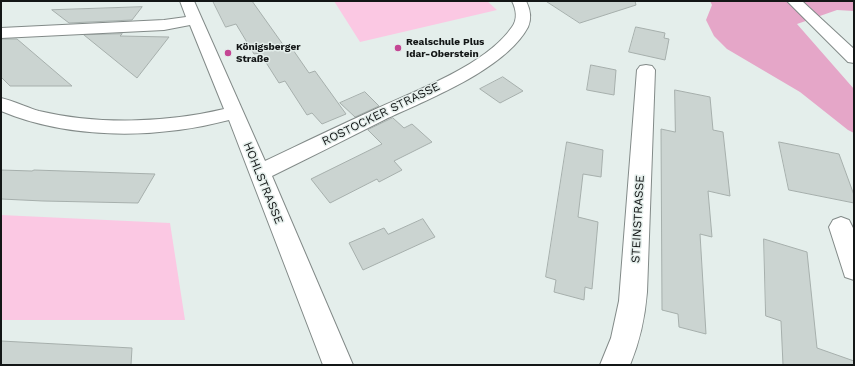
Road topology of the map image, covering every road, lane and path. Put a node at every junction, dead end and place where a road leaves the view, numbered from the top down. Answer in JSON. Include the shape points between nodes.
{"nodes":[{"id":1,"x":519,"y":1,"type":"edge"},
{"id":2,"x":794,"y":1,"type":"edge"},
{"id":3,"x":191,"y":10,"type":"edge"},
{"id":4,"x":1,"y":33,"type":"edge"},
{"id":5,"x":854,"y":58,"type":"edge"},
{"id":6,"x":646,"y":70,"type":"dead end"},
{"id":7,"x":1,"y":104,"type":"edge"},
{"id":8,"x":235,"y":112,"type":"junction"},
{"id":9,"x":259,"y":173,"type":"junction"},
{"id":10,"x":841,"y":227,"type":"dead end"},
{"id":11,"x":854,"y":269,"type":"edge"},
{"id":12,"x":338,"y":365,"type":"edge"},
{"id":13,"x":615,"y":365,"type":"edge"}],
"edges":[{"from":1,"to":9,"type":"street","name":"ROSTOCKER STRASSE","via":[[523,8],[520,29],[499,50],[474,68]]},
{"from":2,"to":5,"type":"street"},
{"from":3,"to":4,"type":"street","via":[[164,25]]},
{"from":3,"to":8,"type":"street","name":"HOHLSTRASSE"},
{"from":6,"to":13,"type":"street","name":"STEINSTRASSE","via":[[634,292],[629,327]]},
{"from":7,"to":8,"type":"street","via":[[30,115],[97,125],[178,124]]},
{"from":8,"to":9,"type":"street","name":"HOHLSTRASSE"},
{"from":9,"to":12,"type":"street","name":"HOHLSTRASSE"},
{"from":10,"to":11,"type":"street"}]}
